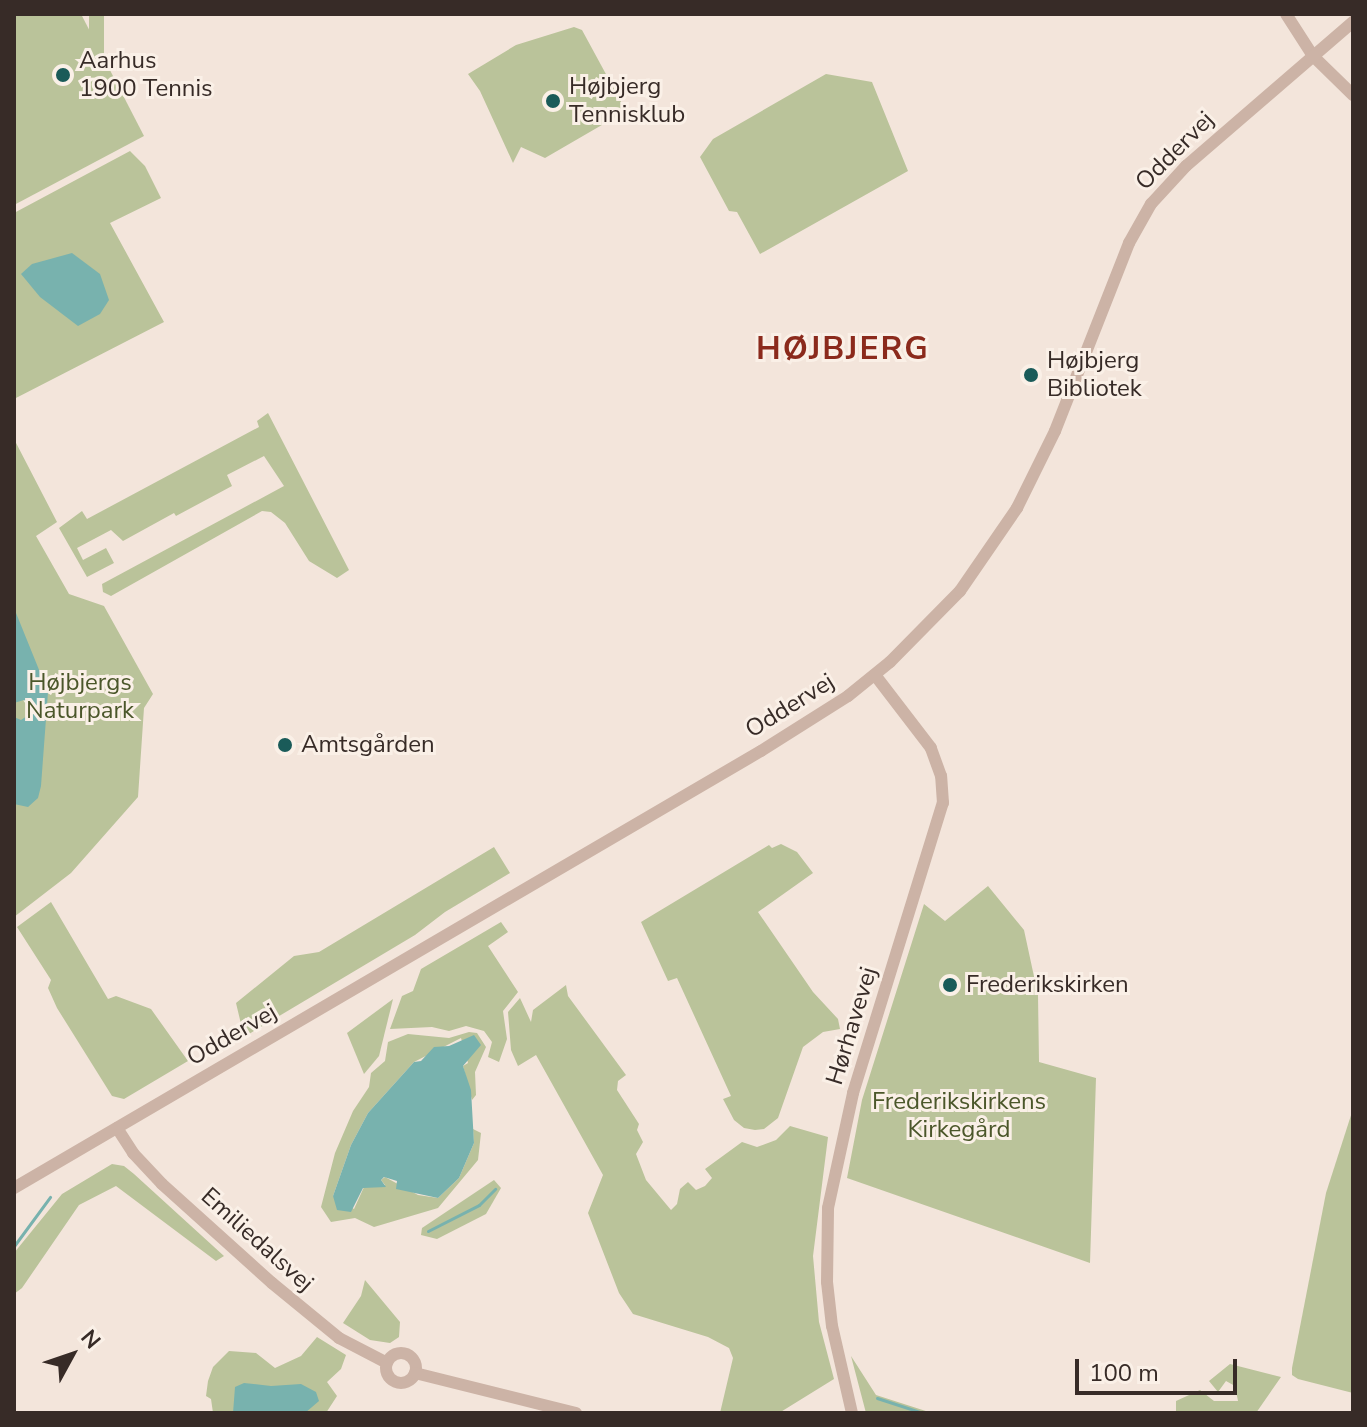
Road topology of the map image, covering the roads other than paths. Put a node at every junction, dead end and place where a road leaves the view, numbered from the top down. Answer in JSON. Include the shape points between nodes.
{"nodes":[{"id":1,"x":1286,"y":14,"type":"edge"},
{"id":2,"x":1353,"y":22,"type":"edge"},
{"id":3,"x":1313,"y":56,"type":"junction"},
{"id":4,"x":1353,"y":95,"type":"edge"},
{"id":5,"x":875,"y":675,"type":"junction"},
{"id":6,"x":117,"y":1128,"type":"junction"},
{"id":7,"x":14,"y":1188,"type":"edge"},
{"id":8,"x":387,"y":1363,"type":"junction"},
{"id":9,"x":415,"y":1373,"type":"junction"},
{"id":10,"x":576,"y":1413,"type":"edge"},
{"id":11,"x":852,"y":1413,"type":"edge"}],
"edges":[{"from":1,"to":3,"type":"street"},
{"from":2,"to":3,"type":"street","name":"Oddervej"},
{"from":3,"to":4,"type":"street"},
{"from":3,"to":5,"type":"street","name":"Oddervej","via":[[1186,166],[1151,204],[1129,243],[1055,431],[1017,508],[960,591]]},
{"from":5,"to":6,"type":"street","name":"Oddervej","via":[[761,751]]},
{"from":5,"to":11,"type":"street","name":"Hørhavevej","via":[[931,748],[943,803],[853,1093],[828,1208],[832,1326]]},
{"from":6,"to":7,"type":"street","name":"Oddervej"},
{"from":6,"to":8,"type":"street","name":"Emiliedalsvej","via":[[162,1184],[281,1291],[339,1338]]},
{"from":8,"to":9,"type":"street","via":[[406,1354]]},
{"from":8,"to":9,"type":"street","via":[[386,1372],[396,1382],[405,1383]]},
{"from":9,"to":10,"type":"street"}]}
